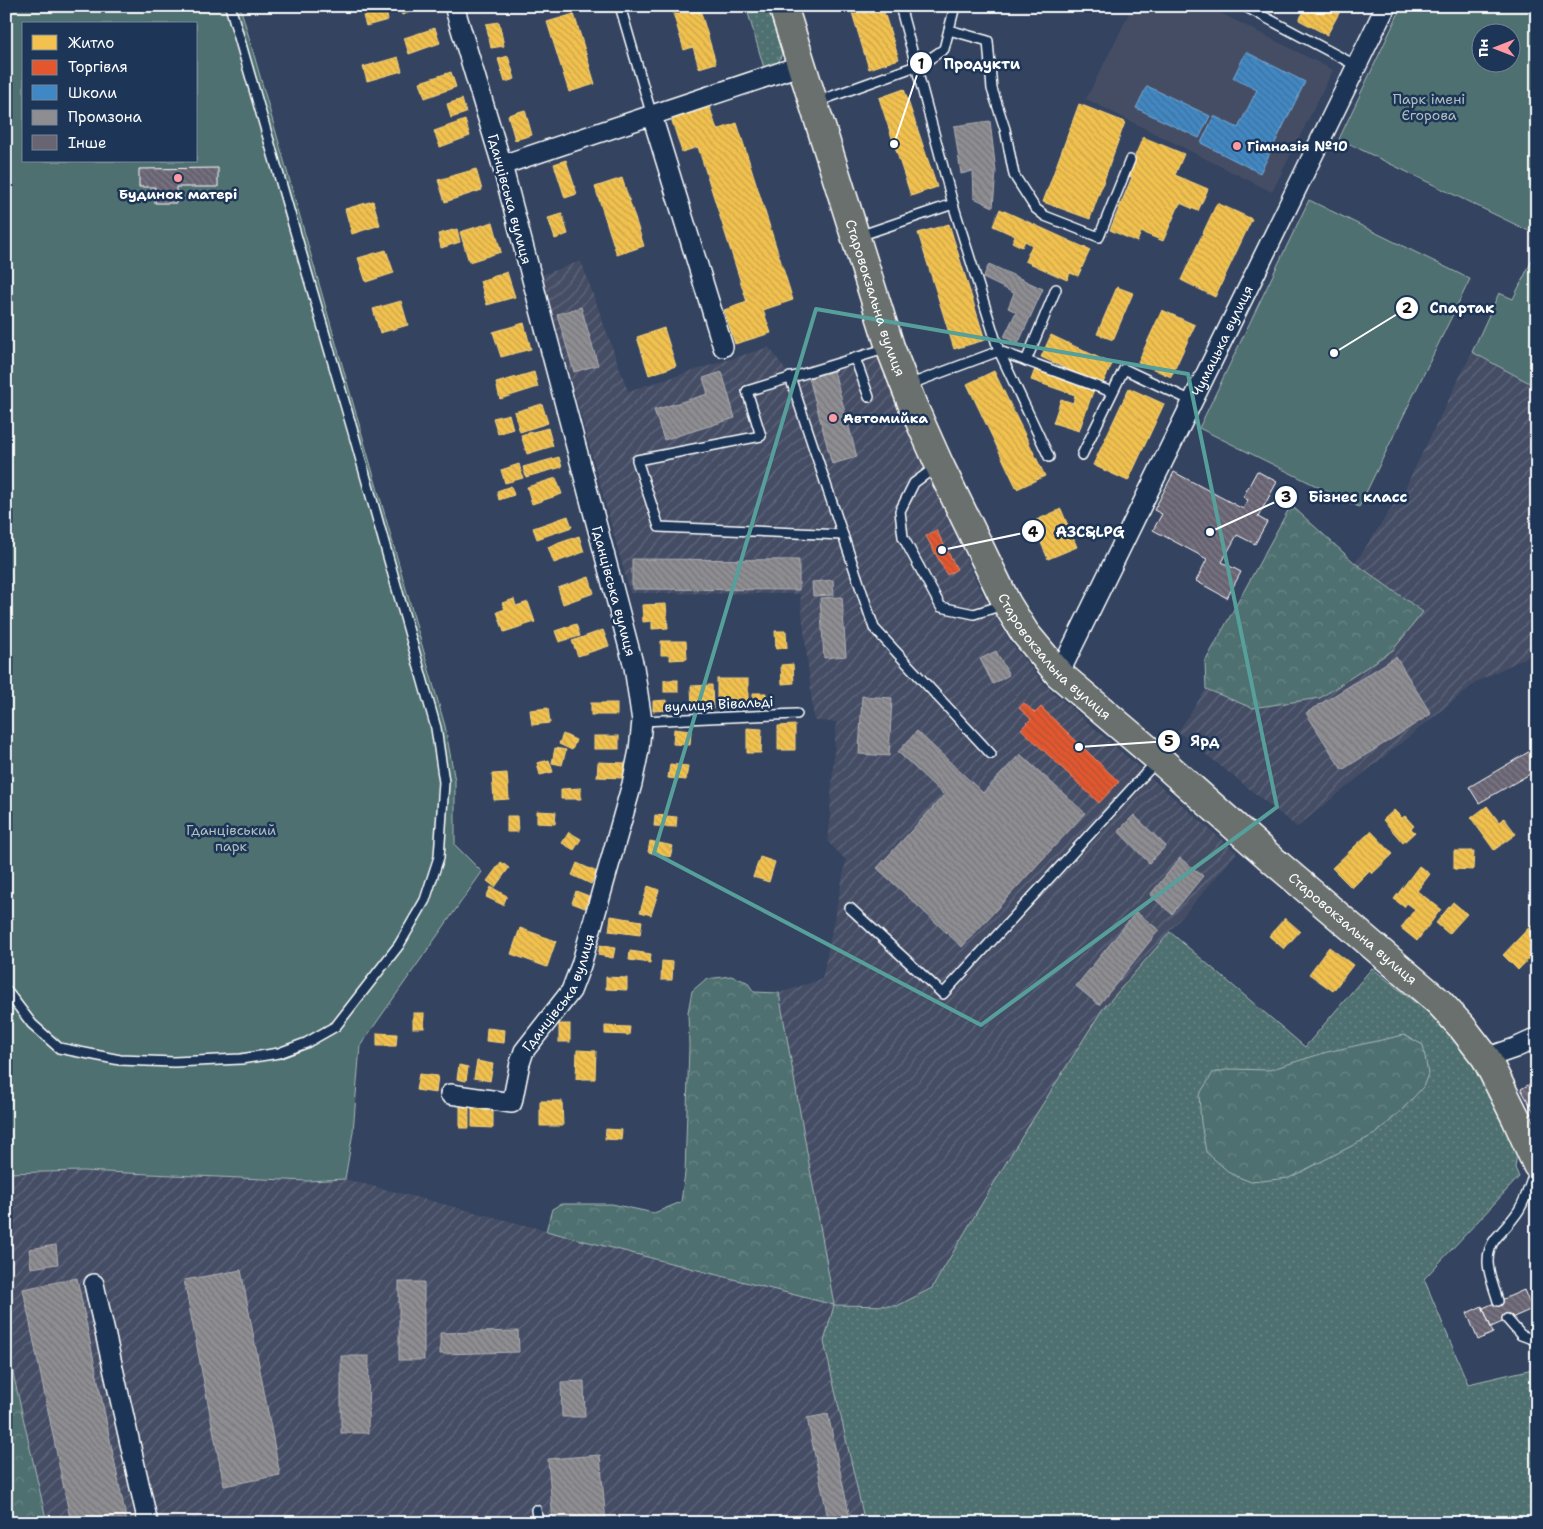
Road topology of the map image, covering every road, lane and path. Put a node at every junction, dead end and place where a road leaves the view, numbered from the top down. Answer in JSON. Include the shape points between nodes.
{"nodes":[{"id":1,"x":230,"y":6,"type":"edge"},
{"id":2,"x":454,"y":6,"type":"edge"},
{"id":3,"x":620,"y":6,"type":"edge"},
{"id":4,"x":783,"y":6,"type":"edge"},
{"id":5,"x":900,"y":6,"type":"edge"},
{"id":6,"x":955,"y":6,"type":"edge"},
{"id":7,"x":1244,"y":6,"type":"edge"},
{"id":8,"x":1386,"y":6,"type":"edge"},
{"id":9,"x":949,"y":30,"type":"junction"},
{"id":10,"x":802,"y":66,"type":"junction"},
{"id":11,"x":916,"y":66,"type":"junction"},
{"id":12,"x":1357,"y":66,"type":"junction"},
{"id":13,"x":814,"y":103,"type":"junction"},
{"id":14,"x":652,"y":116,"type":"junction"},
{"id":15,"x":1130,"y":160,"type":"dead end"},
{"id":16,"x":502,"y":165,"type":"junction"},
{"id":17,"x":953,"y":204,"type":"junction"},
{"id":18,"x":856,"y":237,"type":"junction"},
{"id":19,"x":1056,"y":289,"type":"dead end"},
{"id":20,"x":723,"y":347,"type":"dead end"},
{"id":21,"x":890,"y":347,"type":"junction"},
{"id":22,"x":998,"y":351,"type":"junction"},
{"id":23,"x":856,"y":358,"type":"junction"},
{"id":24,"x":1026,"y":361,"type":"junction"},
{"id":25,"x":790,"y":377,"type":"junction"},
{"id":26,"x":905,"y":386,"type":"junction"},
{"id":27,"x":1112,"y":392,"type":"junction"},
{"id":28,"x":869,"y":397,"type":"dead end"},
{"id":29,"x":1192,"y":402,"type":"junction"},
{"id":30,"x":1082,"y":455,"type":"dead end"},
{"id":31,"x":1049,"y":457,"type":"dead end"},
{"id":32,"x":939,"y":464,"type":"junction"},
{"id":33,"x":843,"y":535,"type":"junction"},
{"id":34,"x":1007,"y":604,"type":"junction"},
{"id":35,"x":1059,"y":674,"type":"junction"},
{"id":36,"x":797,"y":714,"type":"dead end"},
{"id":37,"x":642,"y":721,"type":"junction"},
{"id":38,"x":991,"y":754,"type":"dead end"},
{"id":39,"x":1159,"y":759,"type":"junction"},
{"id":40,"x":850,"y":908,"type":"dead end"},
{"id":41,"x":6,"y":990,"type":"edge"},
{"id":42,"x":1537,"y":1038,"type":"edge"},
{"id":43,"x":1486,"y":1058,"type":"junction"},
{"id":44,"x":450,"y":1094,"type":"dead end"},
{"id":45,"x":1537,"y":1165,"type":"edge"},
{"id":46,"x":94,"y":1284,"type":"dead end"},
{"id":47,"x":1498,"y":1301,"type":"dead end"},
{"id":48,"x":1507,"y":1319,"type":"dead end"},
{"id":49,"x":1537,"y":1341,"type":"edge"},
{"id":50,"x":536,"y":1510,"type":"dead end"},
{"id":51,"x":148,"y":1523,"type":"edge"},
{"id":52,"x":538,"y":1523,"type":"edge"}],
"edges":[{"from":1,"to":41,"type":"lane","via":[[436,728],[444,782],[439,857],[424,900],[399,945],[336,1026],[306,1043],[279,1053],[241,1059],[174,1062],[120,1060],[60,1048],[32,1024]]},
{"from":2,"to":16,"type":"street","name":"Гданцівська вулиця"},
{"from":3,"to":14,"type":"lane"},
{"from":4,"to":10,"type":"main road","name":"Старовокзальна вулиця"},
{"from":5,"to":11,"type":"lane"},
{"from":6,"to":9,"type":"lane"},
{"from":7,"to":12,"type":"lane"},
{"from":8,"to":12,"type":"street","name":"Чумацька вулиця"},
{"from":9,"to":11,"type":"lane","via":[[944,49]]},
{"from":9,"to":15,"type":"lane","via":[[988,41],[992,89],[1014,175],[1035,208],[1045,216],[1099,237]]},
{"from":10,"to":13,"type":"main road","name":"Старовокзальна вулиця"},
{"from":10,"to":14,"type":"street"},
{"from":11,"to":13,"type":"lane"},
{"from":11,"to":17,"type":"lane"},
{"from":12,"to":29,"type":"street","name":"Чумацька вулиця"},
{"from":13,"to":18,"type":"main road","name":"Старовокзальна вулиця"},
{"from":14,"to":16,"type":"street"},
{"from":14,"to":20,"type":"street"},
{"from":16,"to":37,"type":"street","name":"Гданцівська вулиця","via":[[634,667]]},
{"from":17,"to":18,"type":"lane"},
{"from":17,"to":22,"type":"lane"},
{"from":18,"to":21,"type":"main road","name":"Старовокзальна вулиця"},
{"from":19,"to":24,"type":"lane"},
{"from":21,"to":23,"type":"lane"},
{"from":21,"to":26,"type":"main road","name":"Старовокзальна вулиця"},
{"from":22,"to":24,"type":"lane"},
{"from":22,"to":26,"type":"lane"},
{"from":22,"to":31,"type":"lane"},
{"from":23,"to":25,"type":"lane"},
{"from":23,"to":28,"type":"lane"},
{"from":24,"to":27,"type":"lane"},
{"from":25,"to":33,"type":"lane"},
{"from":25,"to":33,"type":"lane","via":[[747,391],[761,436],[637,460],[659,527]]},
{"from":26,"to":32,"type":"main road","name":"Старовокзальна вулиця"},
{"from":27,"to":29,"type":"lane","via":[[1124,369]]},
{"from":27,"to":30,"type":"lane"},
{"from":29,"to":35,"type":"street","name":"Чумацька вулиця"},
{"from":32,"to":34,"type":"main road","name":"Старовокзальна вулиця"},
{"from":32,"to":34,"type":"lane","via":[[914,483],[900,511],[903,537],[941,607],[974,614]]},
{"from":33,"to":38,"type":"lane","via":[[874,628]]},
{"from":34,"to":35,"type":"main road","name":"Старовокзальна вулиця","via":[[1025,633]]},
{"from":35,"to":39,"type":"main road","name":"Старовокзальна вулиця"},
{"from":36,"to":37,"type":"lane","name":"вулиця Вівальді"},
{"from":37,"to":44,"type":"street","name":"Гданцівська вулиця","via":[[632,784],[582,965],[571,991],[524,1050],[512,1103]]},
{"from":39,"to":40,"type":"lane","via":[[943,994]]},
{"from":39,"to":43,"type":"main road","name":"Старовокзальна вулиця","via":[[1439,1002]]},
{"from":42,"to":43,"type":"street"},
{"from":43,"to":45,"type":"main road","name":"Старовокзальна вулиця"},
{"from":45,"to":47,"type":"lane","via":[[1519,1210],[1492,1244],[1488,1256],[1488,1269]]},
{"from":46,"to":51,"type":"street"},
{"from":48,"to":49,"type":"lane","via":[[1521,1335]]},
{"from":50,"to":52,"type":"lane"}]}
